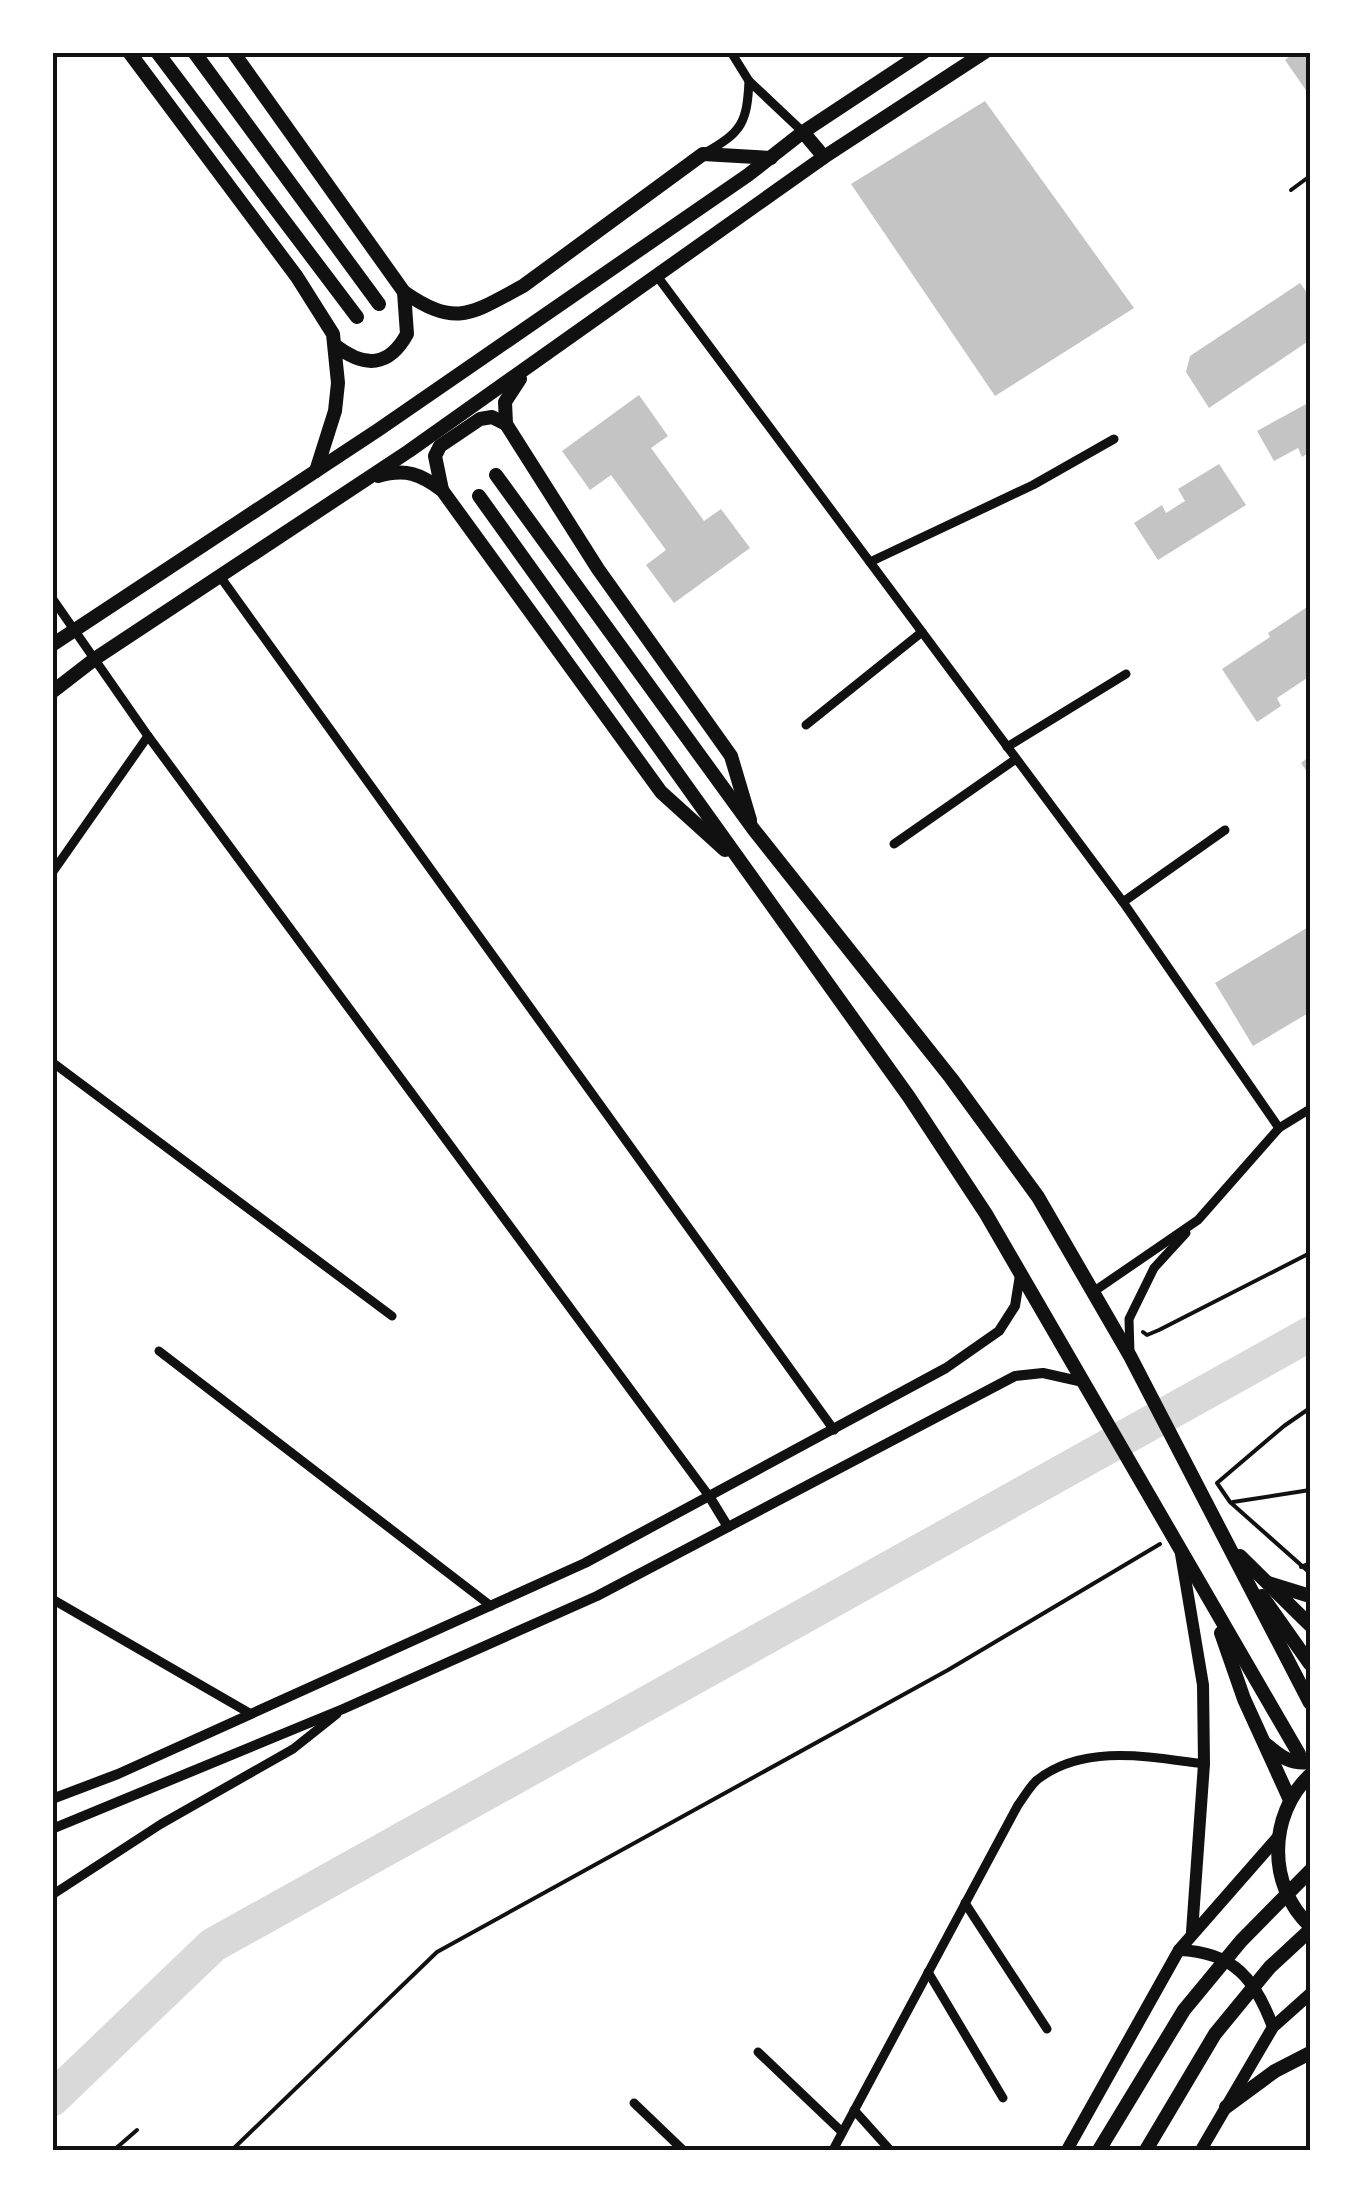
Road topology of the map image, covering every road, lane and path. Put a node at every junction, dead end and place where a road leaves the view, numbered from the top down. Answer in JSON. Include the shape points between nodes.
{"nodes":[{"id":1,"x":128,"y":52,"type":"edge"},
{"id":2,"x":156,"y":52,"type":"edge"},
{"id":3,"x":194,"y":52,"type":"edge"},
{"id":4,"x":234,"y":52,"type":"edge"},
{"id":5,"x":730,"y":52,"type":"edge"},
{"id":6,"x":924,"y":52,"type":"edge"},
{"id":7,"x":985,"y":52,"type":"edge"},
{"id":8,"x":749,"y":80,"type":"junction"},
{"id":9,"x":803,"y":132,"type":"junction"},
{"id":10,"x":702,"y":154,"type":"junction"},
{"id":11,"x":824,"y":157,"type":"junction"},
{"id":12,"x":772,"y":158,"type":"junction"},
{"id":13,"x":1310,"y":176,"type":"edge"},
{"id":14,"x":1291,"y":190,"type":"dead end"},
{"id":15,"x":657,"y":276,"type":"junction"},
{"id":16,"x":404,"y":292,"type":"junction"},
{"id":17,"x":379,"y":304,"type":"dead end"},
{"id":18,"x":357,"y":317,"type":"dead end"},
{"id":19,"x":336,"y":346,"type":"junction"},
{"id":20,"x":537,"y":360,"type":"junction"},
{"id":21,"x":506,"y":424,"type":"junction"},
{"id":22,"x":1114,"y":439,"type":"dead end"},
{"id":23,"x":315,"y":472,"type":"junction"},
{"id":24,"x":496,"y":475,"type":"dead end"},
{"id":25,"x":364,"y":480,"type":"junction"},
{"id":26,"x":442,"y":490,"type":"junction"},
{"id":27,"x":479,"y":496,"type":"dead end"},
{"id":28,"x":870,"y":562,"type":"junction"},
{"id":29,"x":219,"y":575,"type":"junction"},
{"id":30,"x":52,"y":598,"type":"edge"},
{"id":31,"x":74,"y":628,"type":"junction"},
{"id":32,"x":922,"y":632,"type":"junction"},
{"id":33,"x":52,"y":645,"type":"edge"},
{"id":34,"x":96,"y":658,"type":"junction"},
{"id":35,"x":1126,"y":674,"type":"dead end"},
{"id":36,"x":52,"y":692,"type":"edge"},
{"id":37,"x":806,"y":725,"type":"dead end"},
{"id":38,"x":148,"y":736,"type":"junction"},
{"id":39,"x":1007,"y":747,"type":"junction"},
{"id":40,"x":1016,"y":760,"type":"junction"},
{"id":41,"x":754,"y":830,"type":"junction"},
{"id":42,"x":1224,"y":830,"type":"dead end"},
{"id":43,"x":894,"y":844,"type":"dead end"},
{"id":44,"x":747,"y":871,"type":"junction"},
{"id":45,"x":52,"y":873,"type":"edge"},
{"id":46,"x":1123,"y":902,"type":"junction"},
{"id":47,"x":52,"y":1062,"type":"edge"},
{"id":48,"x":1310,"y":1109,"type":"edge"},
{"id":49,"x":1279,"y":1128,"type":"junction"},
{"id":50,"x":1198,"y":1220,"type":"junction"},
{"id":51,"x":1310,"y":1253,"type":"edge"},
{"id":52,"x":1020,"y":1275,"type":"junction"},
{"id":53,"x":1093,"y":1292,"type":"junction"},
{"id":54,"x":392,"y":1316,"type":"dead end"},
{"id":55,"x":1129,"y":1319,"type":"junction"},
{"id":56,"x":160,"y":1351,"type":"dead end"},
{"id":57,"x":1130,"y":1356,"type":"junction"},
{"id":58,"x":1085,"y":1382,"type":"junction"},
{"id":59,"x":1310,"y":1408,"type":"edge"},
{"id":60,"x":834,"y":1430,"type":"junction"},
{"id":61,"x":1310,"y":1490,"type":"edge"},
{"id":62,"x":710,"y":1496,"type":"junction"},
{"id":63,"x":1230,"y":1502,"type":"junction"},
{"id":64,"x":1208,"y":1507,"type":"junction"},
{"id":65,"x":728,"y":1527,"type":"junction"},
{"id":66,"x":1172,"y":1536,"type":"junction"},
{"id":67,"x":1225,"y":1540,"type":"junction"},
{"id":68,"x":1181,"y":1551,"type":"junction"},
{"id":69,"x":1310,"y":1563,"type":"edge"},
{"id":70,"x":1301,"y":1567,"type":"junction"},
{"id":71,"x":1310,"y":1573,"type":"edge"},
{"id":72,"x":1245,"y":1577,"type":"junction"},
{"id":73,"x":1264,"y":1582,"type":"junction"},
{"id":74,"x":1310,"y":1596,"type":"edge"},
{"id":75,"x":52,"y":1599,"type":"edge"},
{"id":76,"x":1209,"y":1599,"type":"junction"},
{"id":77,"x":490,"y":1606,"type":"junction"},
{"id":78,"x":1310,"y":1625,"type":"edge"},
{"id":79,"x":1310,"y":1664,"type":"edge"},
{"id":80,"x":1310,"y":1704,"type":"edge"},
{"id":81,"x":343,"y":1708,"type":"junction"},
{"id":82,"x":250,"y":1714,"type":"junction"},
{"id":83,"x":1263,"y":1742,"type":"junction"},
{"id":84,"x":1305,"y":1758,"type":"edge"},
{"id":85,"x":1204,"y":1764,"type":"junction"},
{"id":86,"x":1310,"y":1775,"type":"edge"},
{"id":87,"x":52,"y":1799,"type":"edge"},
{"id":88,"x":1290,"y":1800,"type":"junction"},
{"id":89,"x":52,"y":1829,"type":"edge"},
{"id":90,"x":1278,"y":1838,"type":"junction"},
{"id":91,"x":1310,"y":1871,"type":"edge"},
{"id":92,"x":52,"y":1895,"type":"edge"},
{"id":93,"x":965,"y":1903,"type":"junction"},
{"id":94,"x":1310,"y":1928,"type":"edge"},
{"id":95,"x":1192,"y":1932,"type":"junction"},
{"id":96,"x":1180,"y":1950,"type":"junction"},
{"id":97,"x":928,"y":1972,"type":"junction"},
{"id":98,"x":1310,"y":1994,"type":"edge"},
{"id":99,"x":1274,"y":2027,"type":"junction"},
{"id":100,"x":1047,"y":2029,"type":"dead end"},
{"id":101,"x":758,"y":2052,"type":"dead end"},
{"id":102,"x":1310,"y":2053,"type":"edge"},
{"id":103,"x":1003,"y":2098,"type":"dead end"},
{"id":104,"x":634,"y":2103,"type":"dead end"},
{"id":105,"x":1226,"y":2107,"type":"junction"},
{"id":106,"x":854,"y":2110,"type":"junction"},
{"id":107,"x":136,"y":2130,"type":"dead end"},
{"id":108,"x":842,"y":2132,"type":"junction"},
{"id":109,"x":114,"y":2150,"type":"edge"},
{"id":110,"x":232,"y":2150,"type":"edge"},
{"id":111,"x":683,"y":2150,"type":"edge"},
{"id":112,"x":833,"y":2150,"type":"edge"},
{"id":113,"x":890,"y":2150,"type":"edge"},
{"id":114,"x":1068,"y":2150,"type":"edge"},
{"id":115,"x":1100,"y":2150,"type":"edge"},
{"id":116,"x":1146,"y":2150,"type":"edge"},
{"id":117,"x":1201,"y":2150,"type":"edge"}],
"edges":[{"from":1,"to":19,"type":"main road","via":[[297,277]]},
{"from":2,"to":18,"type":"main road"},
{"from":3,"to":17,"type":"main road"},
{"from":4,"to":16,"type":"main road"},
{"from":5,"to":8,"type":"street"},
{"from":6,"to":9,"type":"main road"},
{"from":7,"to":11,"type":"main road"},
{"from":8,"to":9,"type":"street"},
{"from":8,"to":10,"type":"street","via":[[742,124]]},
{"from":9,"to":11,"type":"main road"},
{"from":9,"to":12,"type":"main road"},
{"from":10,"to":12,"type":"main road"},
{"from":10,"to":16,"type":"main road","via":[[497,300],[454,316]]},
{"from":11,"to":15,"type":"main road"},
{"from":12,"to":23,"type":"main road"},
{"from":13,"to":14,"type":"lane"},
{"from":15,"to":20,"type":"main road"},
{"from":15,"to":28,"type":"street"},
{"from":16,"to":19,"type":"main road","via":[[407,334],[392,354],[374,362]]},
{"from":19,"to":23,"type":"main road","via":[[335,411]]},
{"from":20,"to":21,"type":"main road","via":[[510,391]]},
{"from":20,"to":25,"type":"main road"},
{"from":21,"to":26,"type":"main road","via":[[480,419],[440,446],[435,456]]},
{"from":21,"to":41,"type":"main road","via":[[731,756]]},
{"from":22,"to":28,"type":"street"},
{"from":23,"to":31,"type":"main road"},
{"from":24,"to":41,"type":"main road"},
{"from":25,"to":26,"type":"main road","via":[[422,475]]},
{"from":25,"to":29,"type":"main road"},
{"from":26,"to":44,"type":"main road","via":[[662,792]]},
{"from":27,"to":44,"type":"main road"},
{"from":28,"to":32,"type":"street"},
{"from":29,"to":34,"type":"main road"},
{"from":29,"to":60,"type":"street"},
{"from":30,"to":31,"type":"street"},
{"from":31,"to":33,"type":"main road"},
{"from":31,"to":34,"type":"street"},
{"from":32,"to":37,"type":"street"},
{"from":32,"to":39,"type":"street"},
{"from":34,"to":36,"type":"main road"},
{"from":34,"to":38,"type":"street"},
{"from":35,"to":39,"type":"street"},
{"from":38,"to":45,"type":"street"},
{"from":38,"to":62,"type":"street"},
{"from":39,"to":40,"type":"street"},
{"from":40,"to":43,"type":"street"},
{"from":40,"to":46,"type":"street"},
{"from":41,"to":53,"type":"main road","via":[[952,1078],[1038,1197]]},
{"from":42,"to":46,"type":"street"},
{"from":44,"to":52,"type":"main road","via":[[909,1097]]},
{"from":46,"to":49,"type":"street"},
{"from":47,"to":54,"type":"street"},
{"from":48,"to":49,"type":"street"},
{"from":49,"to":50,"type":"street"},
{"from":50,"to":53,"type":"street"},
{"from":50,"to":55,"type":"street","via":[[1154,1268]]},
{"from":51,"to":55,"type":"path","via":[[1147,1334]]},
{"from":52,"to":58,"type":"main road"},
{"from":52,"to":60,"type":"street","via":[[1015,1306],[999,1331]]},
{"from":53,"to":57,"type":"main road"},
{"from":55,"to":57,"type":"street"},
{"from":56,"to":77,"type":"street"},
{"from":57,"to":64,"type":"main road"},
{"from":58,"to":65,"type":"street","via":[[1043,1373],[1015,1376]]},
{"from":58,"to":66,"type":"main road"},
{"from":59,"to":63,"type":"path","via":[[1216,1483]]},
{"from":60,"to":62,"type":"street"},
{"from":61,"to":63,"type":"path"},
{"from":62,"to":65,"type":"street"},
{"from":62,"to":77,"type":"street"},
{"from":63,"to":64,"type":"path"},
{"from":63,"to":70,"type":"path"},
{"from":64,"to":67,"type":"main road"},
{"from":65,"to":81,"type":"street","via":[[596,1596]]},
{"from":66,"to":68,"type":"main road"},
{"from":66,"to":110,"type":"path","via":[[931,1680],[437,1952]]},
{"from":67,"to":72,"type":"main road"},
{"from":67,"to":73,"type":"main road"},
{"from":68,"to":76,"type":"main road"},
{"from":68,"to":85,"type":"main road","via":[[1202,1660]]},
{"from":69,"to":70,"type":"path"},
{"from":70,"to":71,"type":"path"},
{"from":72,"to":79,"type":"main road"},
{"from":72,"to":80,"type":"main road"},
{"from":73,"to":74,"type":"main road"},
{"from":73,"to":78,"type":"main road"},
{"from":75,"to":82,"type":"street"},
{"from":76,"to":83,"type":"main road"},
{"from":76,"to":84,"type":"main road"},
{"from":77,"to":82,"type":"street"},
{"from":81,"to":89,"type":"street"},
{"from":81,"to":92,"type":"street","via":[[293,1749]]},
{"from":82,"to":87,"type":"street"},
{"from":83,"to":84,"type":"main road","via":[[1297,1764]]},
{"from":83,"to":88,"type":"main road"},
{"from":85,"to":93,"type":"street","via":[[1127,1754],[1092,1758],[1036,1781]]},
{"from":85,"to":95,"type":"main road"},
{"from":86,"to":88,"type":"main road"},
{"from":88,"to":90,"type":"main road"},
{"from":90,"to":94,"type":"main road","via":[[1288,1898]]},
{"from":90,"to":95,"type":"main road"},
{"from":91,"to":115,"type":"main road","via":[[1184,2010]]},
{"from":93,"to":97,"type":"street"},
{"from":93,"to":100,"type":"street"},
{"from":94,"to":116,"type":"main road","via":[[1215,2034]]},
{"from":95,"to":96,"type":"main road"},
{"from":96,"to":99,"type":"main road","via":[[1221,1957],[1243,1973]]},
{"from":96,"to":114,"type":"main road"},
{"from":97,"to":103,"type":"street"},
{"from":97,"to":106,"type":"street"},
{"from":98,"to":99,"type":"main road"},
{"from":99,"to":105,"type":"main road"},
{"from":101,"to":108,"type":"street"},
{"from":102,"to":105,"type":"main road"},
{"from":104,"to":111,"type":"street"},
{"from":105,"to":117,"type":"main road"},
{"from":106,"to":108,"type":"street"},
{"from":106,"to":113,"type":"street"},
{"from":107,"to":109,"type":"path"},
{"from":108,"to":112,"type":"street"}]}
